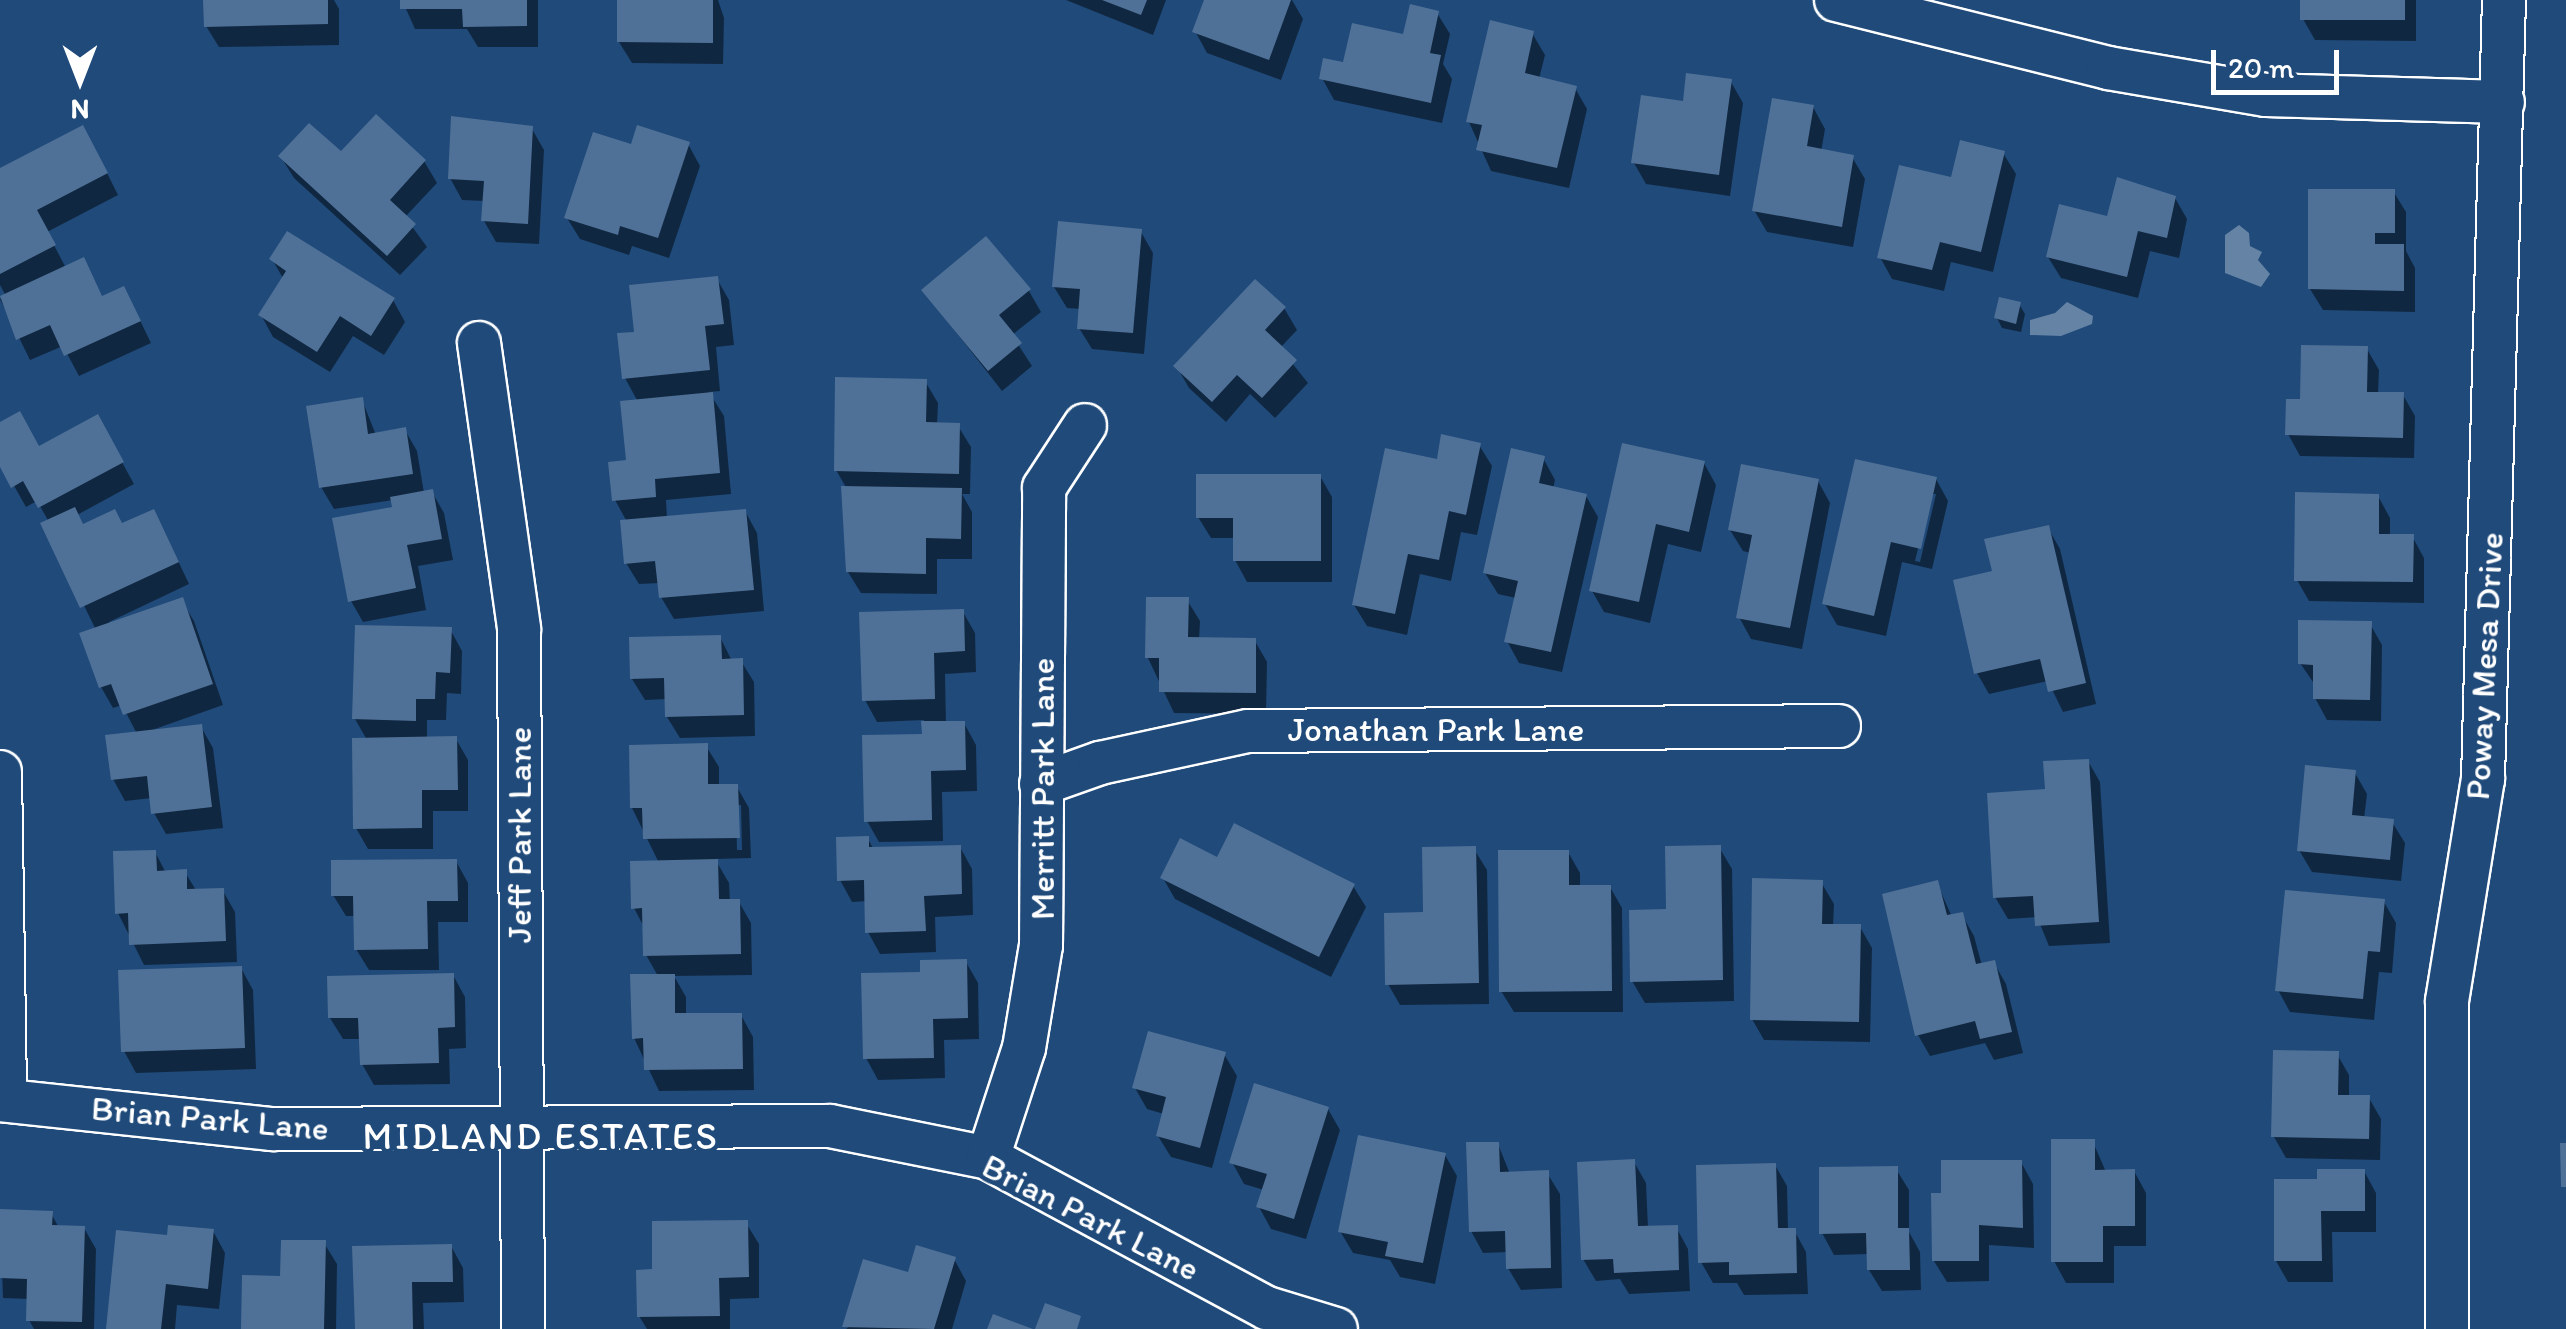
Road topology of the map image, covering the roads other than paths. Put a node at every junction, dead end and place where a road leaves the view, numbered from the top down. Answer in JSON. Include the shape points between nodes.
{"nodes":[{"id":1,"x":1836,"y":0,"type":"edge"},
{"id":2,"x":2504,"y":0,"type":"edge"},
{"id":3,"x":2503,"y":102,"type":"junction"},
{"id":4,"x":479,"y":343,"type":"dead end"},
{"id":5,"x":1085,"y":425,"type":"dead end"},
{"id":6,"x":1839,"y":726,"type":"dead end"},
{"id":7,"x":0,"y":772,"type":"edge"},
{"id":8,"x":1041,"y":784,"type":"junction"},
{"id":9,"x":3,"y":1100,"type":"edge"},
{"id":10,"x":519,"y":1129,"type":"junction"},
{"id":11,"x":988,"y":1158,"type":"junction"},
{"id":12,"x":1328,"y":1328,"type":"edge"},
{"id":13,"x":523,"y":1329,"type":"edge"},
{"id":14,"x":2446,"y":1329,"type":"edge"}],
"edges":[{"from":1,"to":3,"type":"street","via":[[2108,68],[2266,96]]},
{"from":2,"to":3,"type":"street","name":"Poway Mesa Drive"},
{"from":3,"to":14,"type":"street","name":"Poway Mesa Drive","via":[[2482,779],[2446,1001]]},
{"from":4,"to":10,"type":"street","name":"Jeff Park Lane","via":[[519,629]]},
{"from":5,"to":8,"type":"street","name":"Merritt Park Lane","via":[[1044,488]]},
{"from":6,"to":8,"type":"street","name":"Jonathan Park Lane","via":[[1248,730],[1100,763]]},
{"from":7,"to":9,"type":"street"},
{"from":8,"to":11,"type":"street","name":"Merritt Park Lane","via":[[1041,945],[1024,1048]]},
{"from":9,"to":10,"type":"street","name":"Brian Park Lane","via":[[272,1129]]},
{"from":10,"to":11,"type":"street","name":"Brian Park Lane","via":[[830,1126]]},
{"from":10,"to":13,"type":"street","name":"Jeff Park Lane"},
{"from":11,"to":12,"type":"street","name":"Brian Park Lane","via":[[1267,1308]]}]}
